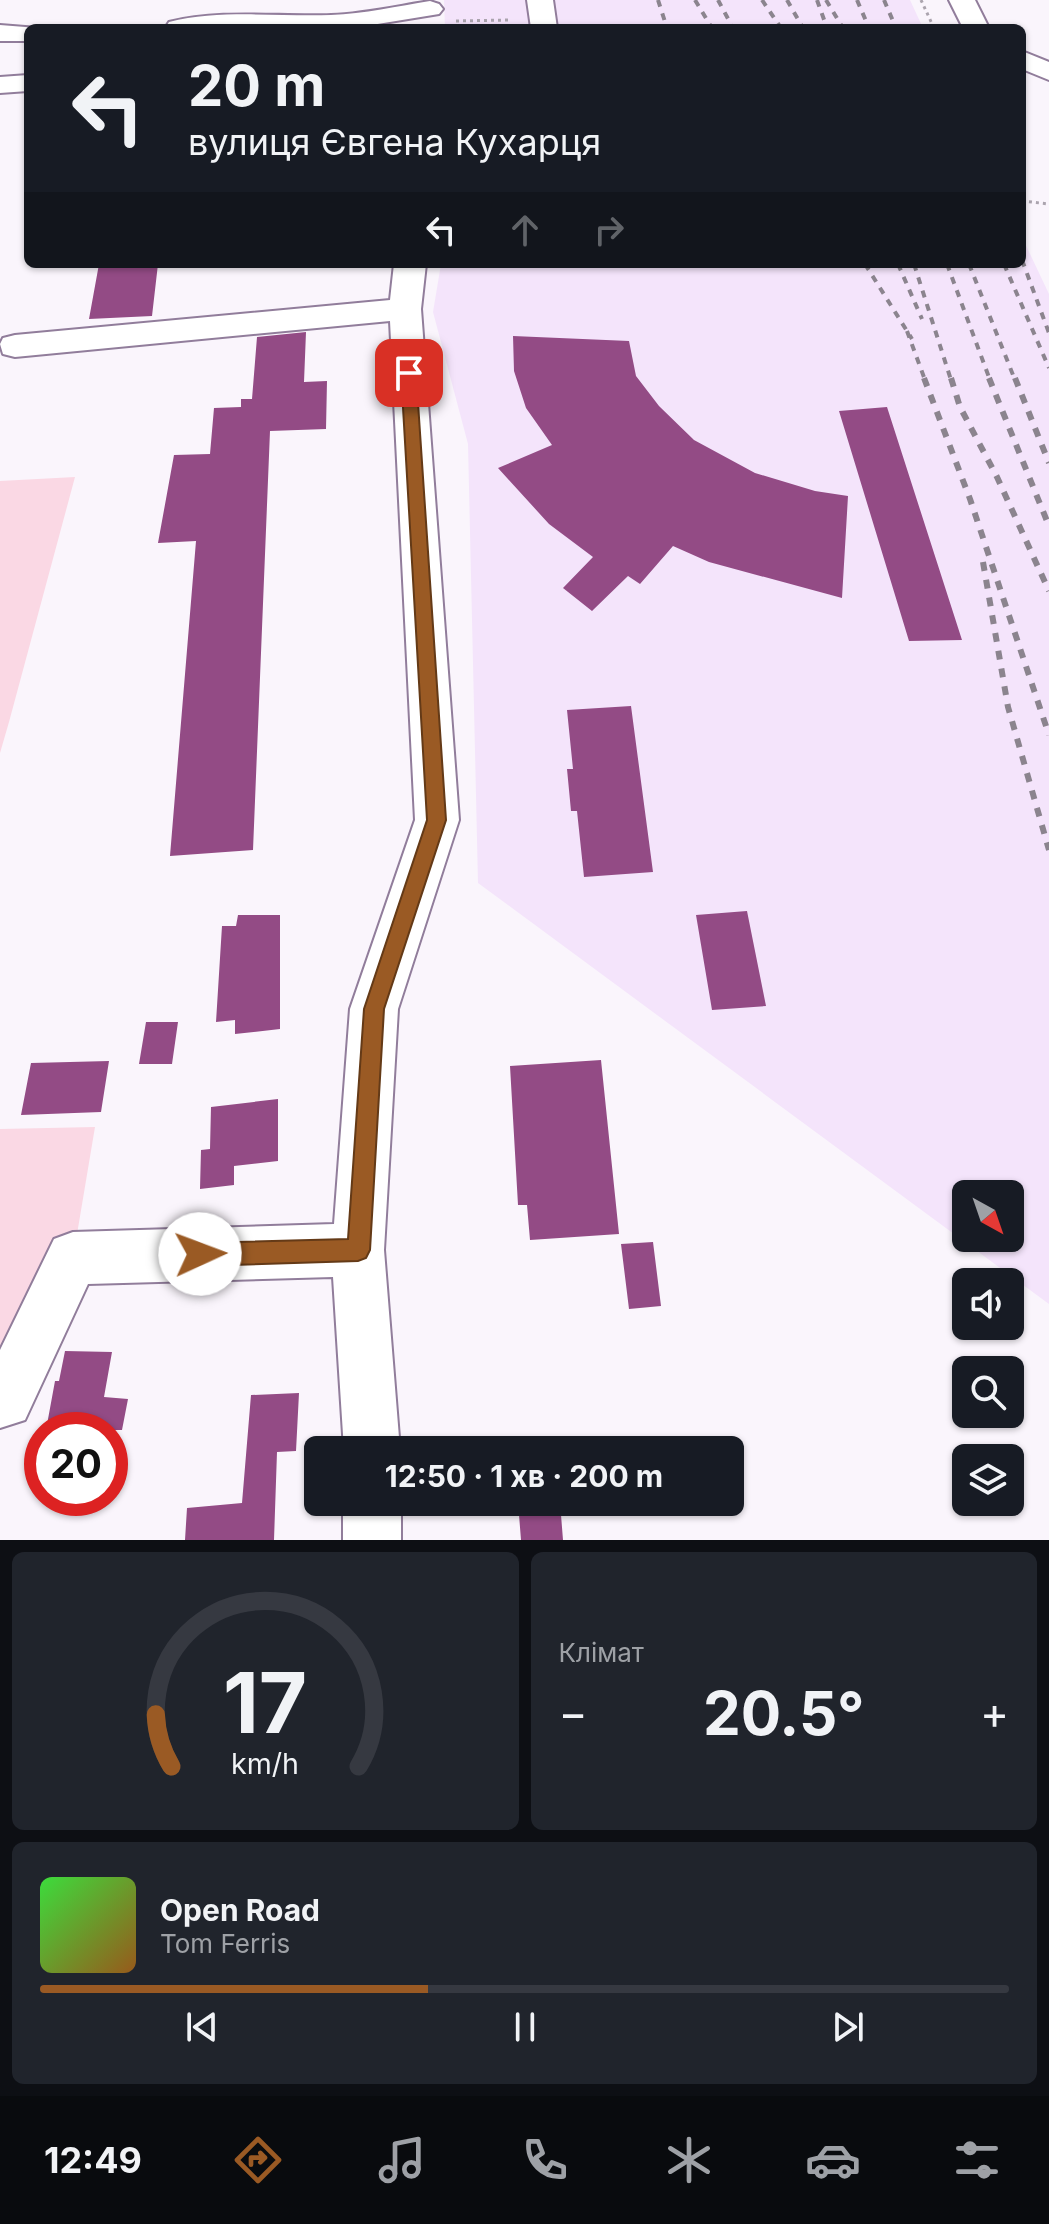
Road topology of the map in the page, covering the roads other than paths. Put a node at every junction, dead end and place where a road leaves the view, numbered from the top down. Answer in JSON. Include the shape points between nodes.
{"nodes":[{"id":1,"x":962,"y":0,"type":"edge"},
{"id":2,"x":233,"y":12,"type":"edge"},
{"id":3,"x":434,"y":14,"type":"edge"},
{"id":4,"x":167,"y":23,"type":"edge"},
{"id":5,"x":320,"y":24,"type":"edge"},
{"id":6,"x":351,"y":24,"type":"edge"},
{"id":7,"x":974,"y":24,"type":"edge"},
{"id":8,"x":0,"y":33,"type":"edge"},
{"id":9,"x":24,"y":33,"type":"edge"},
{"id":10,"x":1026,"y":61,"type":"edge"},
{"id":11,"x":1049,"y":72,"type":"edge"},
{"id":12,"x":24,"y":83,"type":"edge"},
{"id":13,"x":0,"y":85,"type":"edge"},
{"id":14,"x":410,"y":268,"type":"edge"},
{"id":15,"x":405,"y":309,"type":"junction"},
{"id":16,"x":15,"y":346,"type":"dead end"},
{"id":17,"x":358,"y":1250,"type":"junction"},
{"id":18,"x":0,"y":1400,"type":"edge"},
{"id":19,"x":371,"y":1436,"type":"edge"},
{"id":20,"x":372,"y":1516,"type":"edge"},
{"id":21,"x":372,"y":1540,"type":"edge"}],
"edges":[{"from":1,"to":7,"type":"street"},
{"from":2,"to":4,"type":"street"},
{"from":2,"to":5,"type":"street"},
{"from":3,"to":6,"type":"street"},
{"from":8,"to":9,"type":"street"},
{"from":10,"to":11,"type":"street"},
{"from":12,"to":13,"type":"street"},
{"from":14,"to":15,"type":"street"},
{"from":15,"to":16,"type":"street"},
{"from":15,"to":17,"type":"street","via":[[437,820],[374,1009]]},
{"from":17,"to":18,"type":"street","via":[[73,1258],[5,1400]]},
{"from":17,"to":19,"type":"street"},
{"from":20,"to":21,"type":"street"}]}
